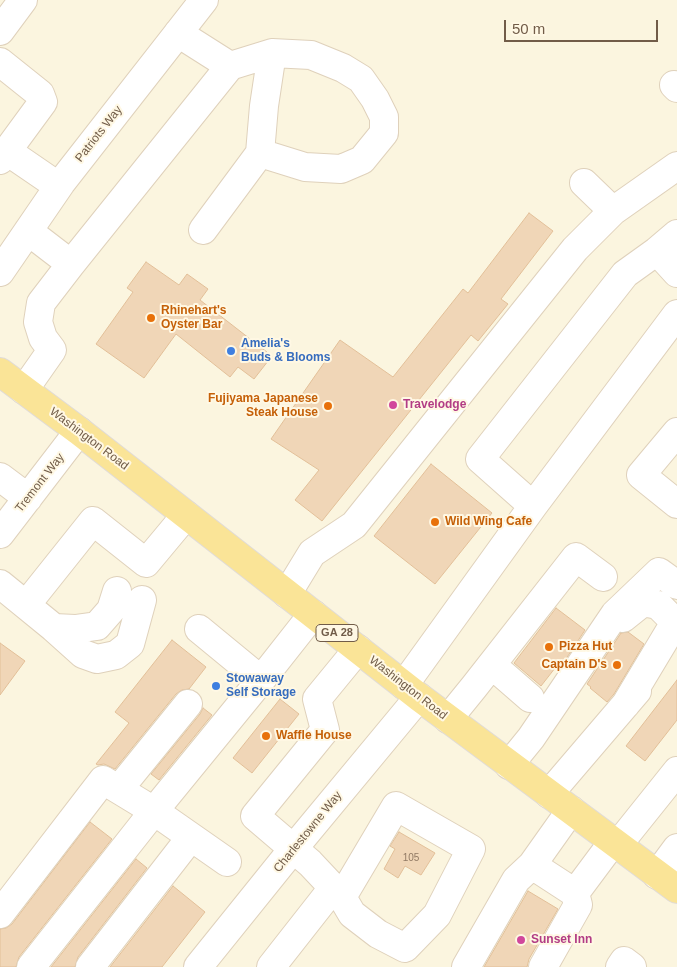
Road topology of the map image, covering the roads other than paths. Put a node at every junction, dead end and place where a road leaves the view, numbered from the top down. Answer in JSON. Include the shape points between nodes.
{"nodes":[{"id":1,"x":23,"y":0,"type":"edge"},
{"id":2,"x":204,"y":0,"type":"edge"},
{"id":3,"x":0,"y":31,"type":"edge"},
{"id":4,"x":178,"y":33,"type":"junction"},
{"id":5,"x":272,"y":53,"type":"junction"},
{"id":6,"x":0,"y":62,"type":"edge"},
{"id":7,"x":230,"y":66,"type":"junction"},
{"id":8,"x":260,"y":153,"type":"junction"},
{"id":9,"x":4,"y":156,"type":"edge"},
{"id":10,"x":677,"y":166,"type":"edge"},
{"id":11,"x":584,"y":183,"type":"dead end"},
{"id":12,"x":58,"y":186,"type":"junction"},
{"id":13,"x":613,"y":211,"type":"junction"},
{"id":14,"x":202,"y":230,"type":"dead end"},
{"id":15,"x":28,"y":231,"type":"junction"},
{"id":16,"x":667,"y":243,"type":"edge"},
{"id":17,"x":71,"y":264,"type":"junction"},
{"id":18,"x":0,"y":272,"type":"edge"},
{"id":19,"x":677,"y":273,"type":"edge"},
{"id":20,"x":677,"y":314,"type":"edge"},
{"id":21,"x":0,"y":372,"type":"edge"},
{"id":22,"x":24,"y":390,"type":"junction"},
{"id":23,"x":79,"y":431,"type":"junction"},
{"id":24,"x":677,"y":432,"type":"edge"},
{"id":25,"x":0,"y":477,"type":"edge"},
{"id":26,"x":28,"y":498,"type":"junction"},
{"id":27,"x":677,"y":504,"type":"edge"},
{"id":28,"x":533,"y":506,"type":"junction"},
{"id":29,"x":186,"y":515,"type":"junction"},
{"id":30,"x":0,"y":534,"type":"edge"},
{"id":31,"x":603,"y":577,"type":"dead end"},
{"id":32,"x":0,"y":584,"type":"edge"},
{"id":33,"x":134,"y":585,"type":"junction"},
{"id":34,"x":677,"y":585,"type":"edge"},
{"id":35,"x":288,"y":594,"type":"junction"},
{"id":36,"x":26,"y":605,"type":"junction"},
{"id":37,"x":313,"y":614,"type":"junction"},
{"id":38,"x":54,"y":628,"type":"junction"},
{"id":39,"x":199,"y":629,"type":"dead end"},
{"id":40,"x":677,"y":644,"type":"edge"},
{"id":41,"x":358,"y":649,"type":"junction"},
{"id":42,"x":586,"y":657,"type":"junction"},
{"id":43,"x":492,"y":665,"type":"junction"},
{"id":44,"x":262,"y":680,"type":"junction"},
{"id":45,"x":411,"y":691,"type":"junction"},
{"id":46,"x":530,"y":698,"type":"dead end"},
{"id":47,"x":188,"y":704,"type":"dead end"},
{"id":48,"x":626,"y":704,"type":"junction"},
{"id":49,"x":448,"y":718,"type":"junction"},
{"id":50,"x":510,"y":765,"type":"junction"},
{"id":51,"x":677,"y":771,"type":"edge"},
{"id":52,"x":119,"y":790,"type":"junction"},
{"id":53,"x":560,"y":802,"type":"junction"},
{"id":54,"x":154,"y":811,"type":"junction"},
{"id":55,"x":191,"y":837,"type":"junction"},
{"id":56,"x":615,"y":844,"type":"junction"},
{"id":57,"x":677,"y":848,"type":"edge"},
{"id":58,"x":293,"y":849,"type":"junction"},
{"id":59,"x":227,"y":862,"type":"dead end"},
{"id":60,"x":532,"y":865,"type":"junction"},
{"id":61,"x":667,"y":882,"type":"edge"},
{"id":62,"x":338,"y":892,"type":"junction"},
{"id":63,"x":575,"y":893,"type":"junction"},
{"id":64,"x":0,"y":914,"type":"edge"},
{"id":65,"x":274,"y":966,"type":"edge"},
{"id":66,"x":31,"y":967,"type":"edge"},
{"id":67,"x":90,"y":967,"type":"edge"},
{"id":68,"x":198,"y":967,"type":"edge"},
{"id":69,"x":466,"y":967,"type":"edge"},
{"id":70,"x":543,"y":967,"type":"edge"},
{"id":71,"x":620,"y":967,"type":"edge"},
{"id":72,"x":632,"y":967,"type":"edge"}],
"edges":[{"from":1,"to":3,"type":"street"},
{"from":2,"to":4,"type":"street","name":"Patriots Way"},
{"from":4,"to":7,"type":"street"},
{"from":4,"to":12,"type":"street","name":"Patriots Way"},
{"from":5,"to":7,"type":"street"},
{"from":5,"to":8,"type":"street"},
{"from":5,"to":8,"type":"street","via":[[311,55],[360,79],[384,117],[384,133],[362,160],[341,169],[305,167]]},
{"from":6,"to":9,"type":"street","via":[[40,94],[43,102]]},
{"from":7,"to":17,"type":"street"},
{"from":8,"to":14,"type":"street"},
{"from":9,"to":12,"type":"street"},
{"from":10,"to":13,"type":"street"},
{"from":11,"to":13,"type":"street"},
{"from":12,"to":15,"type":"street","name":"Patriots Way"},
{"from":13,"to":35,"type":"street","via":[[575,249],[354,525],[312,553]]},
{"from":15,"to":17,"type":"street"},
{"from":15,"to":18,"type":"street","name":"Patriots Way"},
{"from":16,"to":19,"type":"street"},
{"from":16,"to":28,"type":"street","via":[[625,274],[480,459]]},
{"from":17,"to":22,"type":"street","via":[[41,303],[38,322],[43,338],[52,350]]},
{"from":20,"to":28,"type":"street","name":"Charlestowne Way"},
{"from":21,"to":22,"type":"main road","name":"Washington Road","number":"GA 28"},
{"from":22,"to":23,"type":"main road","name":"Washington Road","number":"GA 28"},
{"from":23,"to":26,"type":"street","name":"Tremont Way"},
{"from":23,"to":29,"type":"main road","name":"Washington Road","number":"GA 28"},
{"from":24,"to":27,"type":"street","via":[[641,475]]},
{"from":25,"to":26,"type":"street"},
{"from":26,"to":30,"type":"street","name":"Tremont Way"},
{"from":28,"to":45,"type":"street","name":"Charlestowne Way"},
{"from":29,"to":33,"type":"street"},
{"from":29,"to":35,"type":"main road","name":"Washington Road","number":"GA 28"},
{"from":31,"to":43,"type":"street","via":[[576,557]]},
{"from":32,"to":36,"type":"street"},
{"from":33,"to":36,"type":"street","via":[[93,521]]},
{"from":33,"to":38,"type":"street","via":[[97,626]]},
{"from":33,"to":38,"type":"street","via":[[130,644],[116,655],[97,659],[83,654]]},
{"from":34,"to":42,"type":"street","via":[[659,572],[615,614]]},
{"from":35,"to":37,"type":"main road","name":"Washington Road","number":"GA 28"},
{"from":36,"to":38,"type":"street"},
{"from":37,"to":41,"type":"main road","name":"Washington Road","number":"GA 28"},
{"from":37,"to":44,"type":"street"},
{"from":39,"to":44,"type":"street"},
{"from":40,"to":48,"type":"street"},
{"from":41,"to":45,"type":"main road","name":"Washington Road","number":"GA 28"},
{"from":41,"to":58,"type":"street","via":[[317,699],[325,730],[255,816]]},
{"from":42,"to":48,"type":"street","via":[[643,602],[658,605],[672,619],[671,629]]},
{"from":42,"to":50,"type":"street"},
{"from":43,"to":46,"type":"street"},
{"from":43,"to":49,"type":"street"},
{"from":44,"to":54,"type":"street"},
{"from":45,"to":49,"type":"main road","name":"Washington Road","number":"GA 28"},
{"from":45,"to":58,"type":"street","name":"Charlestowne Way"},
{"from":47,"to":52,"type":"street"},
{"from":48,"to":53,"type":"street"},
{"from":49,"to":50,"type":"main road","name":"Washington Road","number":"GA 28"},
{"from":50,"to":53,"type":"main road","name":"Washington Road","number":"GA 28"},
{"from":51,"to":56,"type":"street"},
{"from":52,"to":54,"type":"street"},
{"from":52,"to":64,"type":"street","via":[[103,780]]},
{"from":53,"to":56,"type":"main road","name":"Washington Road","number":"GA 28"},
{"from":53,"to":60,"type":"street"},
{"from":54,"to":55,"type":"street"},
{"from":54,"to":66,"type":"street"},
{"from":55,"to":59,"type":"street"},
{"from":55,"to":67,"type":"street"},
{"from":56,"to":61,"type":"main road","name":"Washington Road","number":"GA 28"},
{"from":56,"to":63,"type":"street"},
{"from":57,"to":61,"type":"street"},
{"from":58,"to":62,"type":"street"},
{"from":58,"to":68,"type":"street","name":"Charlestowne Way"},
{"from":60,"to":63,"type":"street"},
{"from":60,"to":69,"type":"street","via":[[516,880]]},
{"from":62,"to":62,"type":"street","via":[[352,914],[378,934],[405,948],[437,915],[471,849],[396,806]]},
{"from":62,"to":65,"type":"street"},
{"from":63,"to":70,"type":"street","via":[[578,905]]},
{"from":71,"to":72,"type":"street","via":[[624,961]]}]}
